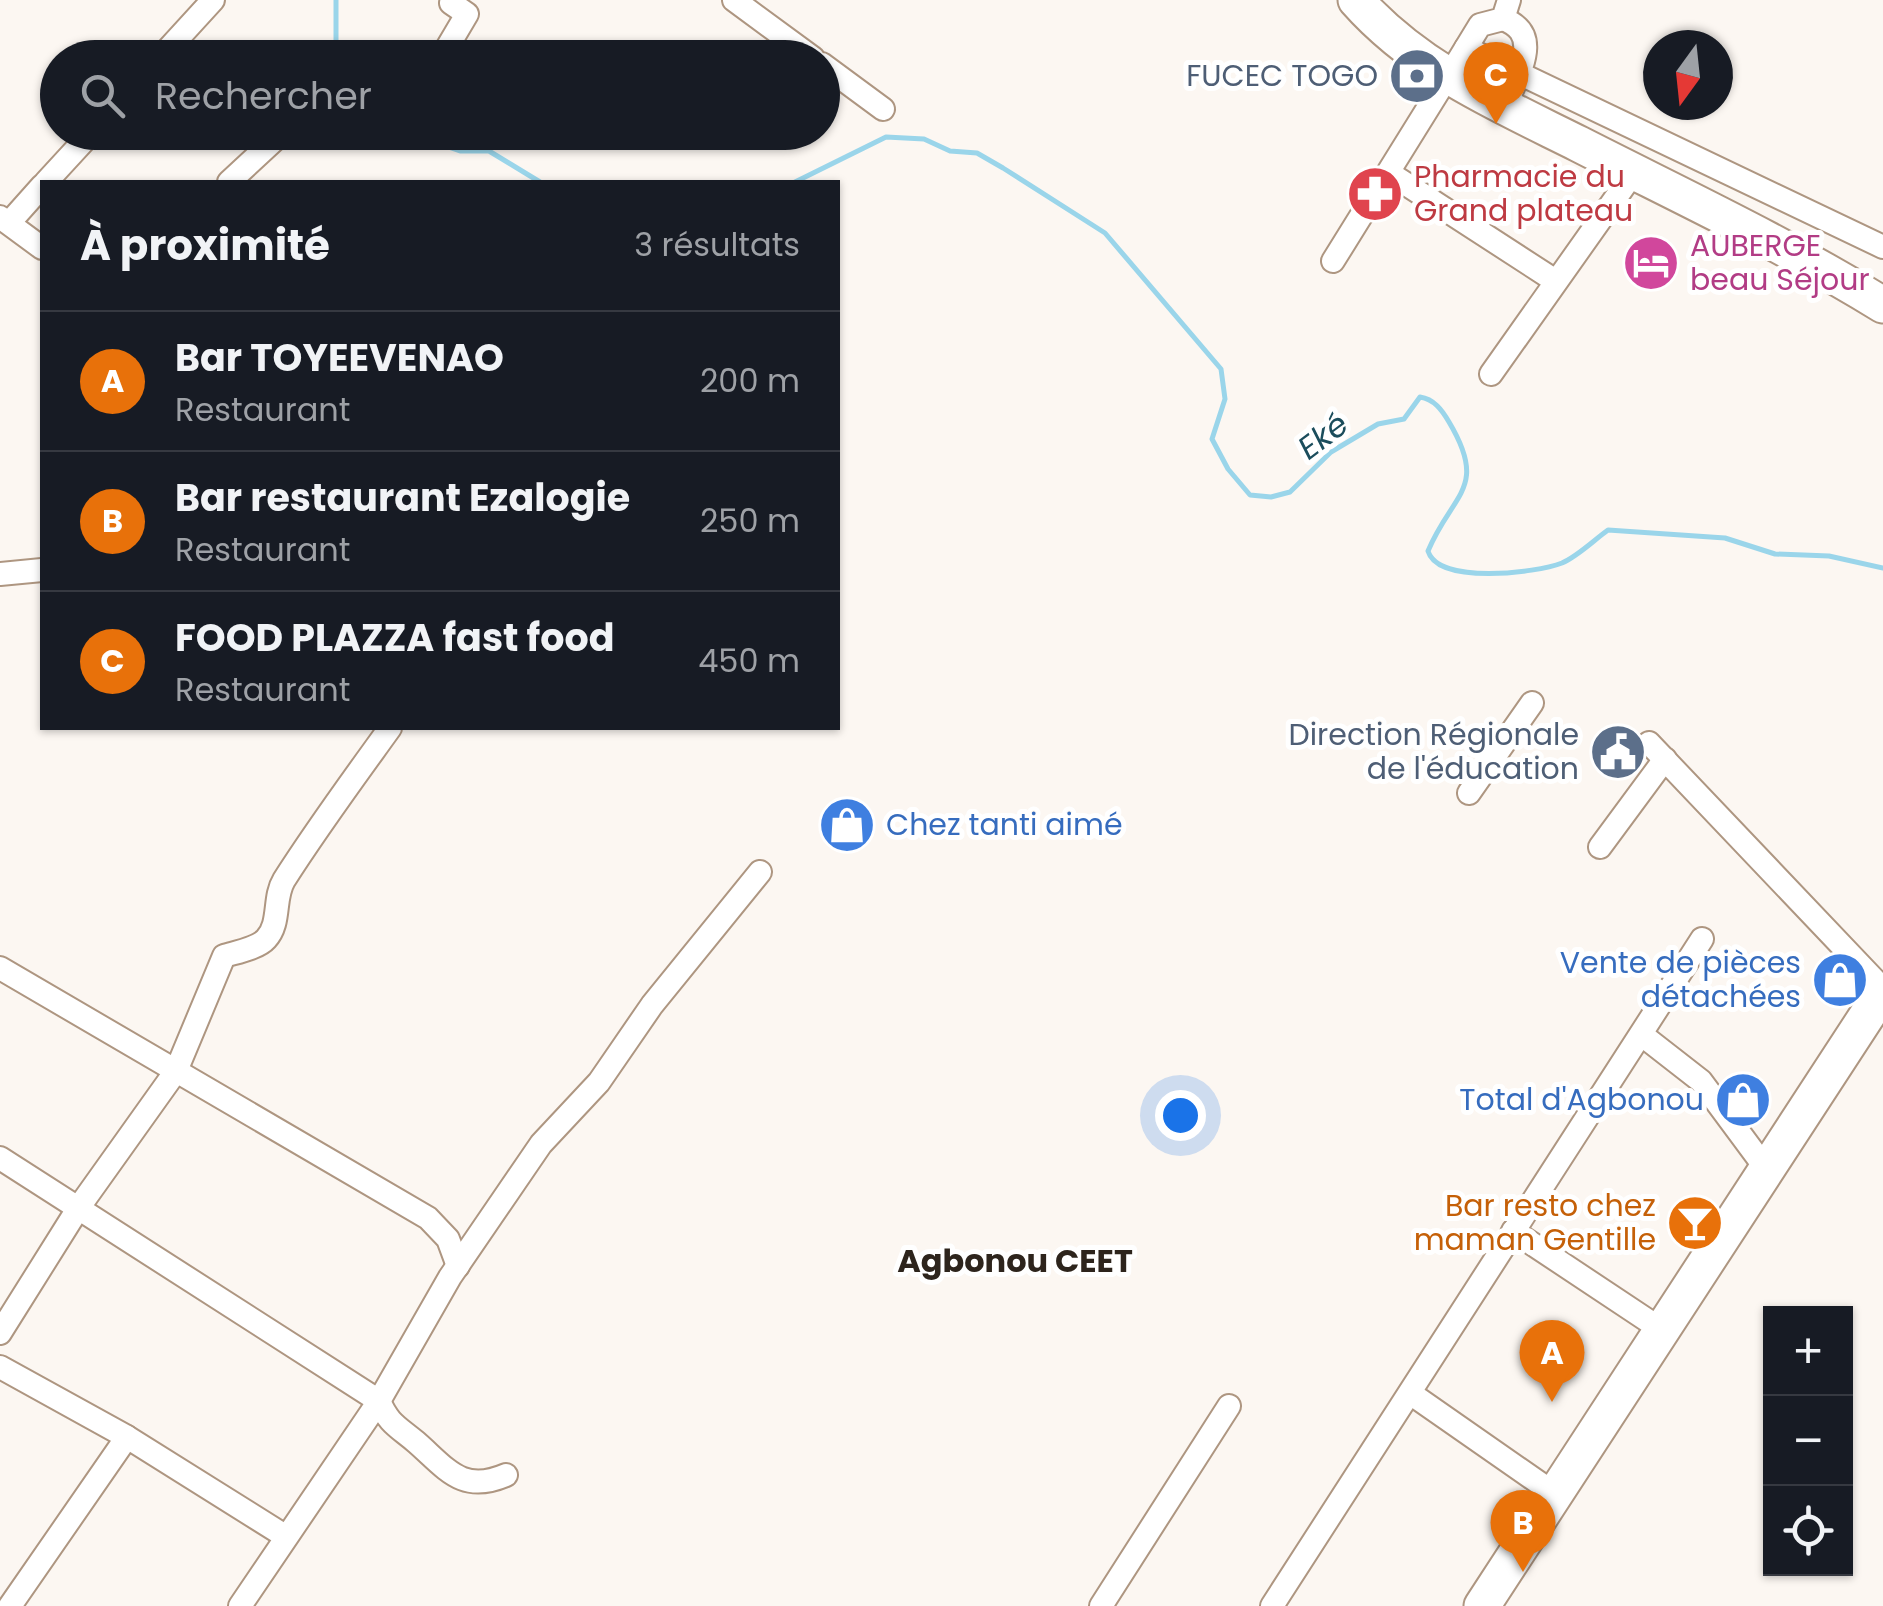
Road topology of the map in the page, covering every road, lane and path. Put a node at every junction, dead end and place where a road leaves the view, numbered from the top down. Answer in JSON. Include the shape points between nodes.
{"nodes":[{"id":1,"x":213,"y":0,"type":"edge"},
{"id":2,"x":453,"y":0,"type":"edge"},
{"id":3,"x":734,"y":0,"type":"edge"},
{"id":4,"x":1356,"y":0,"type":"edge"},
{"id":5,"x":1373,"y":0,"type":"edge"},
{"id":6,"x":1506,"y":9,"type":"edge"},
{"id":7,"x":176,"y":40,"type":"edge"},
{"id":8,"x":452,"y":40,"type":"edge"},
{"id":9,"x":788,"y":40,"type":"edge"},
{"id":10,"x":1456,"y":64,"type":"junction"},
{"id":11,"x":840,"y":77,"type":"edge"},
{"id":12,"x":1520,"y":98,"type":"junction"},
{"id":13,"x":883,"y":108,"type":"dead end"},
{"id":14,"x":75,"y":150,"type":"edge"},
{"id":15,"x":263,"y":150,"type":"edge"},
{"id":16,"x":1634,"y":172,"type":"junction"},
{"id":17,"x":1389,"y":173,"type":"junction"},
{"id":18,"x":48,"y":180,"type":"edge"},
{"id":19,"x":231,"y":180,"type":"edge"},
{"id":20,"x":40,"y":188,"type":"edge"},
{"id":21,"x":4,"y":220,"type":"edge"},
{"id":22,"x":40,"y":247,"type":"edge"},
{"id":23,"x":1883,"y":247,"type":"edge"},
{"id":24,"x":1333,"y":261,"type":"dead end"},
{"id":25,"x":1554,"y":280,"type":"junction"},
{"id":26,"x":1883,"y":305,"type":"edge"},
{"id":27,"x":1490,"y":374,"type":"dead end"},
{"id":28,"x":40,"y":570,"type":"edge"},
{"id":29,"x":0,"y":574,"type":"edge"},
{"id":30,"x":1532,"y":703,"type":"dead end"},
{"id":31,"x":389,"y":730,"type":"edge"},
{"id":32,"x":1469,"y":793,"type":"dead end"},
{"id":33,"x":1600,"y":848,"type":"dead end"},
{"id":34,"x":760,"y":872,"type":"dead end"},
{"id":35,"x":1702,"y":939,"type":"dead end"},
{"id":36,"x":0,"y":968,"type":"edge"},
{"id":37,"x":1883,"y":990,"type":"edge"},
{"id":38,"x":1642,"y":1034,"type":"junction"},
{"id":39,"x":176,"y":1071,"type":"junction"},
{"id":40,"x":0,"y":1158,"type":"edge"},
{"id":41,"x":1766,"y":1170,"type":"junction"},
{"id":42,"x":79,"y":1207,"type":"junction"},
{"id":43,"x":1514,"y":1231,"type":"junction"},
{"id":44,"x":458,"y":1266,"type":"junction"},
{"id":45,"x":1662,"y":1330,"type":"junction"},
{"id":46,"x":0,"y":1334,"type":"edge"},
{"id":47,"x":0,"y":1366,"type":"edge"},
{"id":48,"x":1410,"y":1393,"type":"junction"},
{"id":49,"x":378,"y":1400,"type":"junction"},
{"id":50,"x":1229,"y":1406,"type":"dead end"},
{"id":51,"x":126,"y":1437,"type":"junction"},
{"id":52,"x":506,"y":1475,"type":"dead end"},
{"id":53,"x":1555,"y":1494,"type":"junction"},
{"id":54,"x":285,"y":1536,"type":"junction"},
{"id":55,"x":10,"y":1606,"type":"edge"},
{"id":56,"x":240,"y":1606,"type":"edge"},
{"id":57,"x":1101,"y":1606,"type":"edge"},
{"id":58,"x":1272,"y":1606,"type":"edge"},
{"id":59,"x":1482,"y":1606,"type":"edge"}],
"edges":[{"from":1,"to":7,"type":"street"},
{"from":2,"to":8,"type":"street","via":[[467,14]]},
{"from":3,"to":9,"type":"street"},
{"from":4,"to":10,"type":"highway","via":[[1381,24]]},
{"from":5,"to":10,"type":"highway","via":[[1405,32]]},
{"from":6,"to":10,"type":"street","via":[[1480,25]]},
{"from":6,"to":12,"type":"street","via":[[1525,39]]},
{"from":10,"to":12,"type":"street"},
{"from":10,"to":12,"type":"highway","via":[[1503,109]]},
{"from":10,"to":17,"type":"street"},
{"from":11,"to":13,"type":"street"},
{"from":12,"to":16,"type":"highway"},
{"from":12,"to":23,"type":"street"},
{"from":14,"to":18,"type":"street"},
{"from":15,"to":19,"type":"street"},
{"from":16,"to":25,"type":"street"},
{"from":16,"to":26,"type":"highway"},
{"from":17,"to":24,"type":"street"},
{"from":17,"to":25,"type":"street"},
{"from":20,"to":21,"type":"street"},
{"from":21,"to":22,"type":"street"},
{"from":25,"to":27,"type":"street"},
{"from":28,"to":29,"type":"street"},
{"from":30,"to":32,"type":"street"},
{"from":31,"to":39,"type":"street","via":[[282,884],[264,942],[224,956]]},
{"from":33,"to":37,"type":"street","via":[[1658,751]]},
{"from":34,"to":44,"type":"street","via":[[599,1082],[540,1144]]},
{"from":35,"to":38,"type":"street"},
{"from":36,"to":39,"type":"street"},
{"from":37,"to":41,"type":"highway"},
{"from":38,"to":41,"type":"street","via":[[1701,1081]]},
{"from":38,"to":43,"type":"street"},
{"from":39,"to":42,"type":"street"},
{"from":39,"to":44,"type":"street","via":[[428,1218],[448,1239]]},
{"from":40,"to":42,"type":"street"},
{"from":41,"to":45,"type":"highway"},
{"from":42,"to":46,"type":"street"},
{"from":42,"to":49,"type":"street"},
{"from":43,"to":45,"type":"street"},
{"from":43,"to":48,"type":"street"},
{"from":44,"to":49,"type":"street"},
{"from":45,"to":53,"type":"highway"},
{"from":47,"to":51,"type":"street"},
{"from":48,"to":53,"type":"street"},
{"from":48,"to":58,"type":"street"},
{"from":49,"to":52,"type":"street","via":[[388,1422],[442,1469],[486,1484]]},
{"from":49,"to":54,"type":"street"},
{"from":50,"to":57,"type":"street"},
{"from":51,"to":54,"type":"street"},
{"from":51,"to":55,"type":"street"},
{"from":53,"to":59,"type":"highway"},
{"from":54,"to":56,"type":"street"}]}
